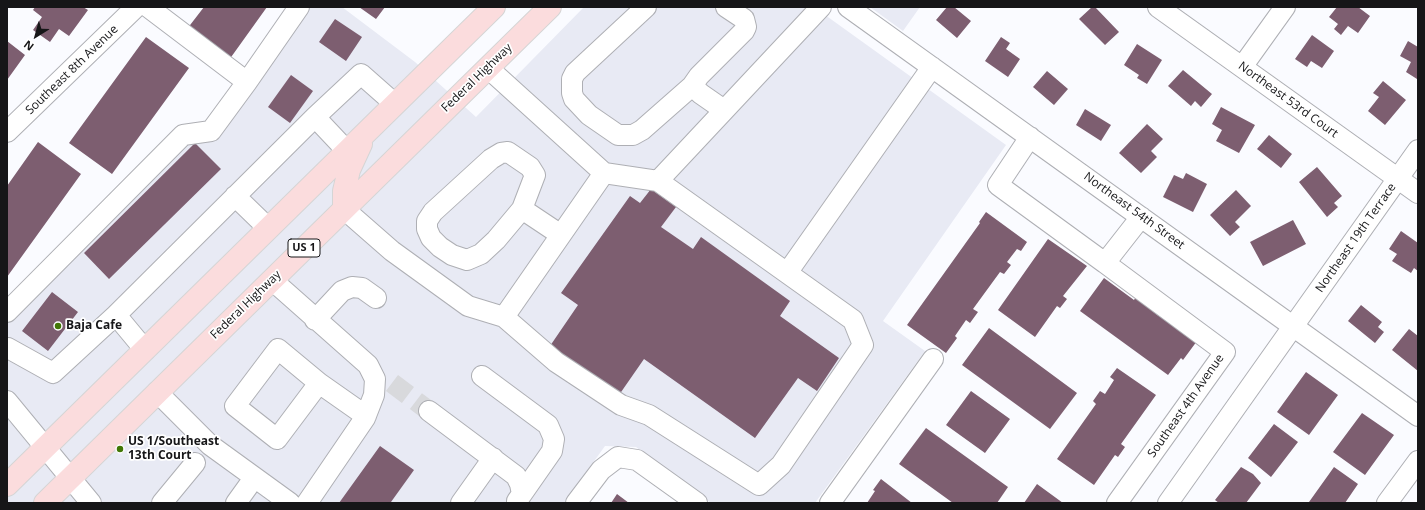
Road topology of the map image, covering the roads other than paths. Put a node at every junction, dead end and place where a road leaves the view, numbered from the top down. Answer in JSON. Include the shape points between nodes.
{"nodes":[{"id":1,"x":136,"y":7,"type":"edge"},
{"id":2,"x":148,"y":7,"type":"edge"},
{"id":3,"x":299,"y":7,"type":"edge"},
{"id":4,"x":494,"y":7,"type":"edge"},
{"id":5,"x":550,"y":7,"type":"edge"},
{"id":6,"x":646,"y":7,"type":"edge"},
{"id":7,"x":726,"y":7,"type":"edge"},
{"id":8,"x":821,"y":7,"type":"edge"},
{"id":9,"x":848,"y":7,"type":"edge"},
{"id":10,"x":1158,"y":7,"type":"edge"},
{"id":11,"x":1285,"y":7,"type":"edge"},
{"id":12,"x":932,"y":67,"type":"junction"},
{"id":13,"x":1242,"y":67,"type":"junction"},
{"id":14,"x":488,"y":68,"type":"junction"},
{"id":15,"x":246,"y":82,"type":"junction"},
{"id":16,"x":692,"y":86,"type":"junction"},
{"id":17,"x":395,"y":104,"type":"junction"},
{"id":18,"x":724,"y":110,"type":"junction"},
{"id":19,"x":315,"y":117,"type":"junction"},
{"id":20,"x":7,"y":132,"type":"edge"},
{"id":21,"x":366,"y":132,"type":"junction"},
{"id":22,"x":1030,"y":138,"type":"junction"},
{"id":23,"x":1418,"y":150,"type":"edge"},
{"id":24,"x":347,"y":151,"type":"junction"},
{"id":25,"x":604,"y":173,"type":"junction"},
{"id":26,"x":1398,"y":178,"type":"junction"},
{"id":27,"x":658,"y":181,"type":"junction"},
{"id":28,"x":1418,"y":193,"type":"edge"},
{"id":29,"x":236,"y":196,"type":"junction"},
{"id":30,"x":344,"y":209,"type":"junction"},
{"id":31,"x":522,"y":209,"type":"junction"},
{"id":32,"x":1141,"y":216,"type":"junction"},
{"id":33,"x":268,"y":228,"type":"junction"},
{"id":34,"x":561,"y":235,"type":"junction"},
{"id":35,"x":1105,"y":263,"type":"junction"},
{"id":36,"x":787,"y":272,"type":"junction"},
{"id":37,"x":272,"y":280,"type":"junction"},
{"id":38,"x":376,"y":298,"type":"dead end"},
{"id":39,"x":7,"y":312,"type":"edge"},
{"id":40,"x":116,"y":315,"type":"junction"},
{"id":41,"x":504,"y":317,"type":"junction"},
{"id":42,"x":315,"y":320,"type":"junction"},
{"id":43,"x":1294,"y":326,"type":"junction"},
{"id":44,"x":7,"y":349,"type":"edge"},
{"id":45,"x":144,"y":350,"type":"junction"},
{"id":46,"x":933,"y":359,"type":"dead end"},
{"id":47,"x":368,"y":365,"type":"junction"},
{"id":48,"x":482,"y":376,"type":"dead end"},
{"id":49,"x":319,"y":383,"type":"dead end"},
{"id":50,"x":392,"y":383,"type":"tunnel mouth"},
{"id":51,"x":157,"y":392,"type":"junction"},
{"id":52,"x":7,"y":401,"type":"edge"},
{"id":53,"x":429,"y":411,"type":"tunnel mouth"},
{"id":54,"x":366,"y":416,"type":"junction"},
{"id":55,"x":1418,"y":416,"type":"edge"},
{"id":56,"x":46,"y":447,"type":"junction"},
{"id":57,"x":493,"y":458,"type":"junction"},
{"id":58,"x":1418,"y":461,"type":"edge"},
{"id":59,"x":195,"y":463,"type":"dead end"},
{"id":60,"x":71,"y":477,"type":"junction"},
{"id":61,"x":254,"y":478,"type":"junction"},
{"id":62,"x":7,"y":486,"type":"edge"},
{"id":63,"x":519,"y":499,"type":"edge"},
{"id":64,"x":45,"y":503,"type":"edge"},
{"id":65,"x":92,"y":503,"type":"edge"},
{"id":66,"x":162,"y":503,"type":"edge"},
{"id":67,"x":236,"y":503,"type":"edge"},
{"id":68,"x":290,"y":503,"type":"edge"},
{"id":69,"x":307,"y":503,"type":"edge"},
{"id":70,"x":461,"y":503,"type":"edge"},
{"id":71,"x":576,"y":503,"type":"edge"},
{"id":72,"x":697,"y":503,"type":"edge"},
{"id":73,"x":830,"y":503,"type":"edge"},
{"id":74,"x":1117,"y":503,"type":"edge"},
{"id":75,"x":1168,"y":503,"type":"edge"},
{"id":76,"x":1387,"y":503,"type":"edge"}],
"edges":[{"from":1,"to":20,"type":"street","name":"Southeast 8th Avenue"},
{"from":2,"to":15,"type":"street"},
{"from":3,"to":15,"type":"street"},
{"from":4,"to":17,"type":"main road"},
{"from":5,"to":14,"type":"main road","name":"Federal Highway","number":"US 1"},
{"from":6,"to":16,"type":"street","via":[[575,73],[572,80],[574,99],[589,115],[618,135],[633,135]]},
{"from":7,"to":16,"type":"street","via":[[744,19],[746,27],[698,76]]},
{"from":8,"to":18,"type":"street"},
{"from":9,"to":12,"type":"street","name":"Northeast 54th Street"},
{"from":10,"to":13,"type":"street","name":"Northeast 53rd Court"},
{"from":11,"to":13,"type":"street"},
{"from":12,"to":22,"type":"street","name":"Northeast 54th Street"},
{"from":12,"to":36,"type":"street"},
{"from":13,"to":26,"type":"street","name":"Northeast 53rd Court"},
{"from":14,"to":25,"type":"street"},
{"from":14,"to":30,"type":"main road","name":"Federal Highway","number":"US 1"},
{"from":15,"to":39,"type":"street","via":[[211,131],[183,135]]},
{"from":16,"to":18,"type":"street"},
{"from":17,"to":19,"type":"street","via":[[361,74]]},
{"from":17,"to":21,"type":"main road"},
{"from":18,"to":27,"type":"street"},
{"from":19,"to":24,"type":"street"},
{"from":19,"to":29,"type":"street"},
{"from":21,"to":24,"type":"main road"},
{"from":21,"to":30,"type":"main road","via":[[349,170],[344,191]]},
{"from":22,"to":32,"type":"street","name":"Northeast 54th Street"},
{"from":22,"to":35,"type":"street","via":[[998,185]]},
{"from":23,"to":26,"type":"street","name":"Northeast 19th Terrace"},
{"from":24,"to":33,"type":"main road"},
{"from":25,"to":27,"type":"street"},
{"from":25,"to":34,"type":"street"},
{"from":26,"to":28,"type":"street","name":"Northeast 53rd Court"},
{"from":26,"to":43,"type":"street","name":"Northeast 19th Terrace"},
{"from":27,"to":36,"type":"street"},
{"from":29,"to":33,"type":"street"},
{"from":29,"to":40,"type":"street"},
{"from":30,"to":37,"type":"main road","name":"Federal Highway","number":"US 1"},
{"from":30,"to":41,"type":"street","via":[[392,251],[468,306]]},
{"from":31,"to":31,"type":"street","via":[[535,175],[530,167],[508,152],[501,153],[491,159],[433,212],[427,221],[427,230],[440,247],[452,255],[467,260],[481,254]]},
{"from":31,"to":34,"type":"street"},
{"from":32,"to":35,"type":"street"},
{"from":32,"to":43,"type":"street","name":"Northeast 54th Street"},
{"from":33,"to":45,"type":"main road"},
{"from":34,"to":41,"type":"street"},
{"from":35,"to":74,"type":"street","name":"Southeast 4th Avenue","via":[[1225,352]]},
{"from":36,"to":41,"type":"street","via":[[853,320],[863,345],[781,465],[759,485],[649,415],[622,405],[556,362]]},
{"from":37,"to":42,"type":"street"},
{"from":37,"to":51,"type":"main road","name":"Federal Highway","number":"US 1"},
{"from":38,"to":42,"type":"street","via":[[362,288],[352,287],[342,291]]},
{"from":40,"to":44,"type":"street","via":[[53,373]]},
{"from":40,"to":45,"type":"street"},
{"from":42,"to":47,"type":"street"},
{"from":43,"to":55,"type":"street","name":"Northeast 54th Street"},
{"from":43,"to":75,"type":"street"},
{"from":45,"to":56,"type":"main road"},
{"from":46,"to":73,"type":"street"},
{"from":47,"to":50,"type":"street"},
{"from":47,"to":54,"type":"street","via":[[375,379],[374,395]]},
{"from":48,"to":63,"type":"street","via":[[548,425],[554,438],[552,451]]},
{"from":49,"to":54,"type":"street"},
{"from":51,"to":60,"type":"main road","name":"Federal Highway","number":"US 1"},
{"from":51,"to":61,"type":"street","via":[[210,445]]},
{"from":52,"to":56,"type":"street"},
{"from":53,"to":57,"type":"street"},
{"from":54,"to":69,"type":"street"},
{"from":56,"to":60,"type":"street"},
{"from":56,"to":62,"type":"main road"},
{"from":57,"to":63,"type":"street","via":[[516,476],[520,484]]},
{"from":57,"to":70,"type":"street"},
{"from":58,"to":76,"type":"street"},
{"from":59,"to":66,"type":"street"},
{"from":60,"to":64,"type":"main road","name":"Federal Highway","number":"US 1"},
{"from":60,"to":65,"type":"street"},
{"from":61,"to":67,"type":"street"},
{"from":61,"to":68,"type":"street"},
{"from":71,"to":72,"type":"street","via":[[600,470],[618,457],[637,460]]}]}
